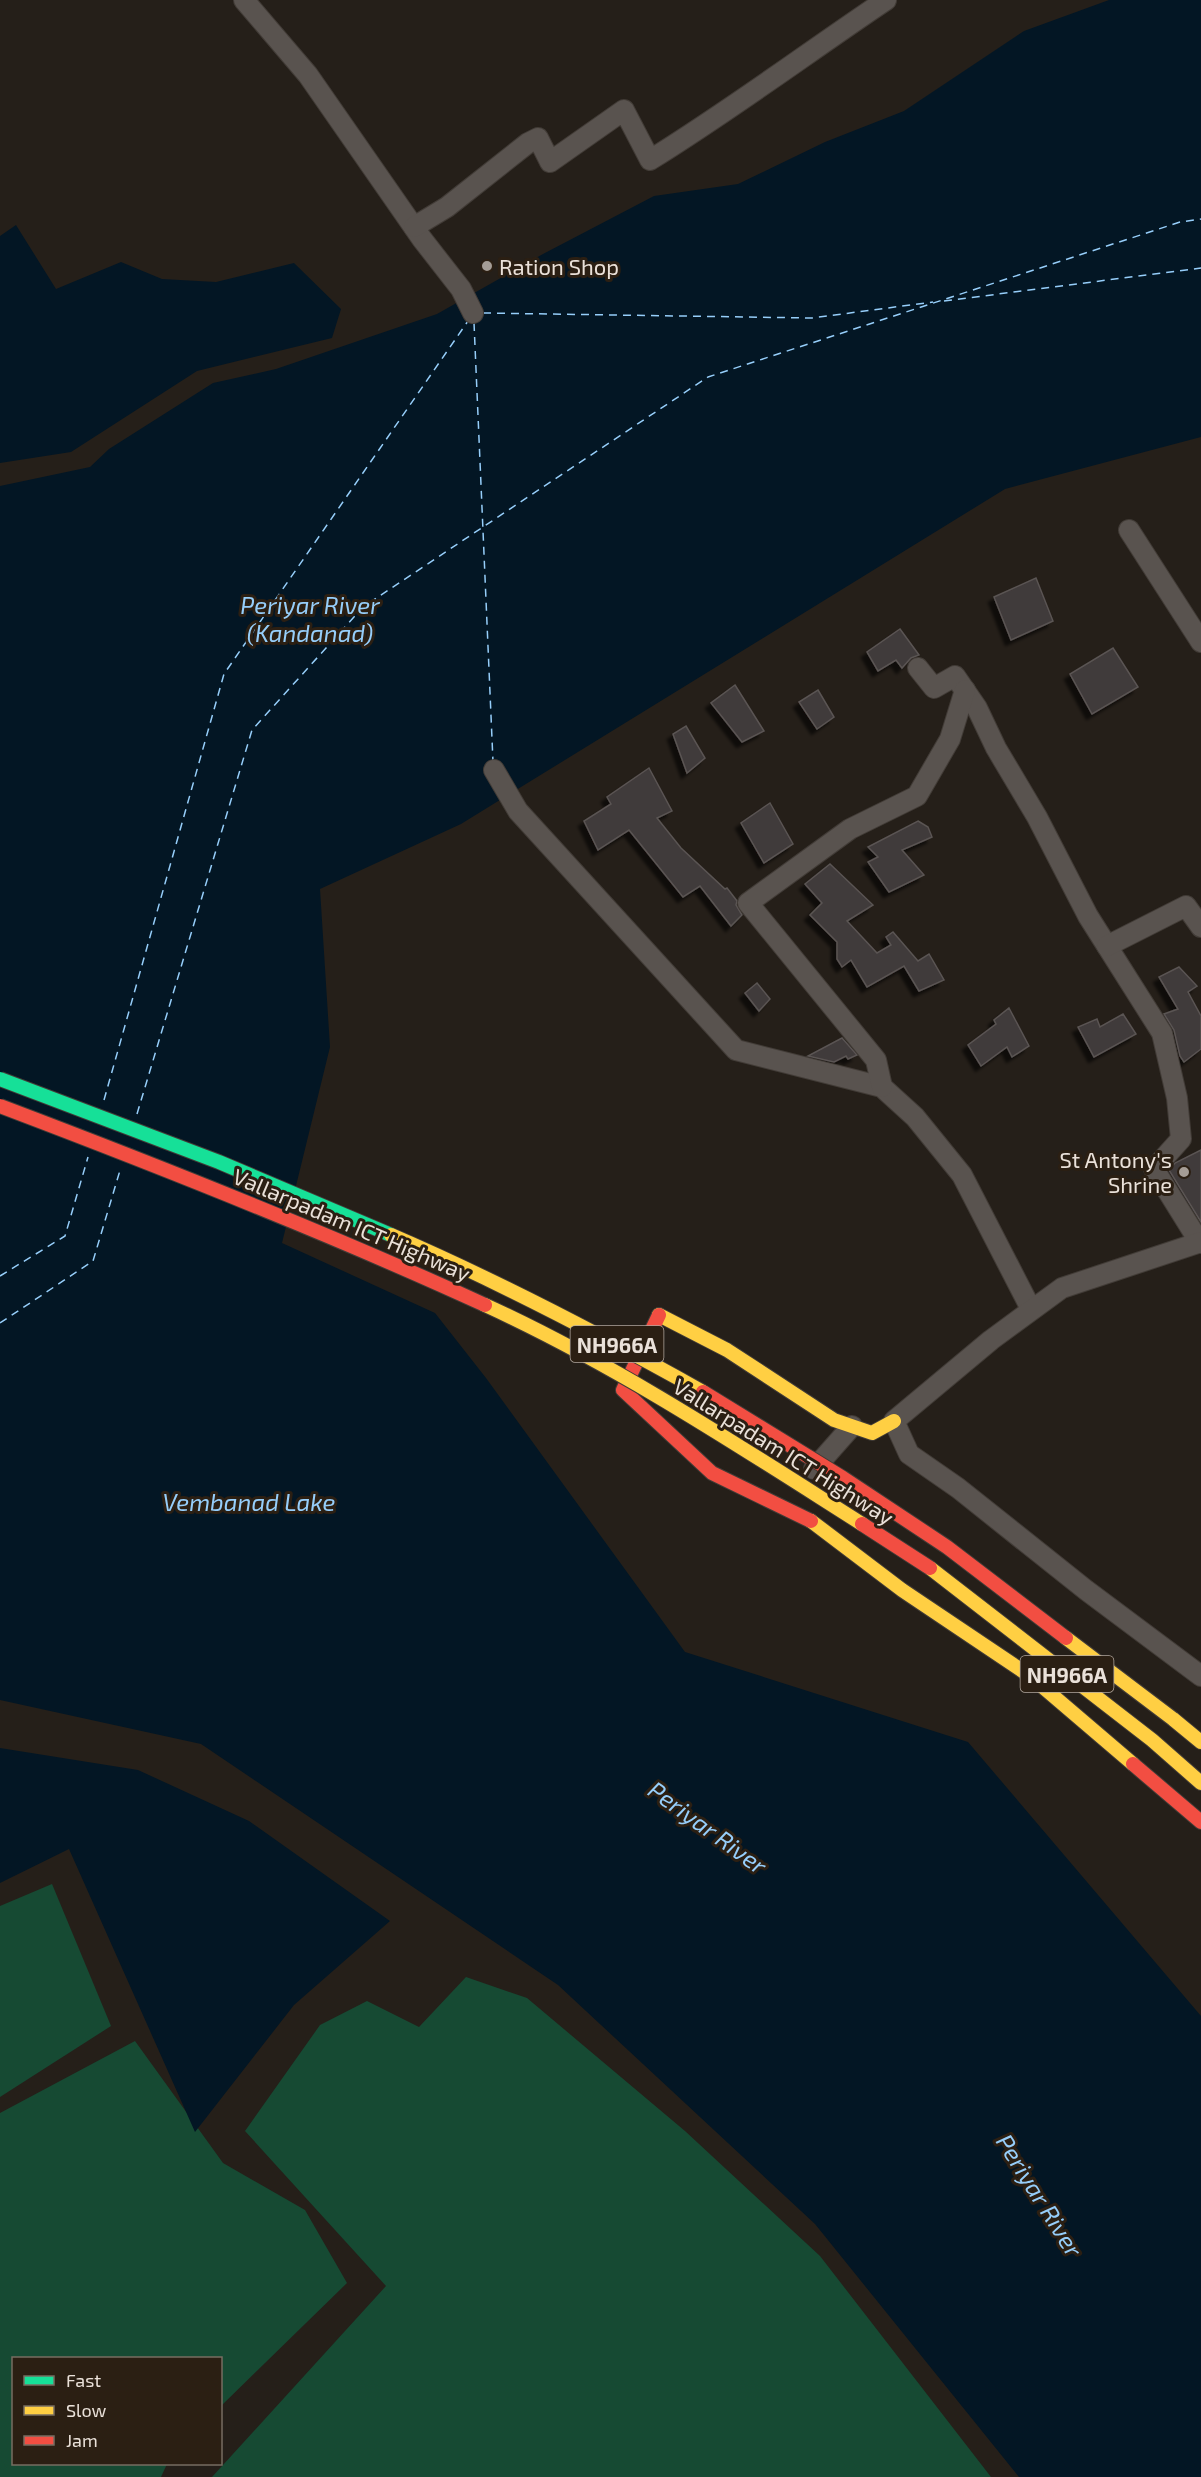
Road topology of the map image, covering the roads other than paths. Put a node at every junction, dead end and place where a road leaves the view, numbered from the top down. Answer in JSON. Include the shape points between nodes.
{"nodes":[{"id":1,"x":244,"y":0,"type":"edge"},
{"id":2,"x":886,"y":0,"type":"edge"},
{"id":3,"x":414,"y":227,"type":"junction"},
{"id":4,"x":473,"y":313,"type":"dead end"},
{"id":5,"x":1129,"y":530,"type":"dead end"},
{"id":6,"x":1201,"y":642,"type":"edge"},
{"id":7,"x":918,"y":668,"type":"dead end"},
{"id":8,"x":965,"y":690,"type":"junction"},
{"id":9,"x":494,"y":770,"type":"dead end"},
{"id":10,"x":1201,"y":927,"type":"edge"},
{"id":11,"x":1107,"y":946,"type":"junction"},
{"id":12,"x":0,"y":1079,"type":"edge"},
{"id":13,"x":882,"y":1087,"type":"junction"},
{"id":14,"x":0,"y":1106,"type":"edge"},
{"id":15,"x":1200,"y":1243,"type":"edge"},
{"id":16,"x":1031,"y":1310,"type":"junction"},
{"id":17,"x":894,"y":1421,"type":"junction"},
{"id":18,"x":852,"y":1426,"type":"junction"},
{"id":19,"x":781,"y":1507,"type":"junction"},
{"id":20,"x":1201,"y":1676,"type":"edge"},
{"id":21,"x":1201,"y":1742,"type":"edge"},
{"id":22,"x":1201,"y":1783,"type":"edge"},
{"id":23,"x":1201,"y":1822,"type":"edge"}],
"edges":[{"from":1,"to":3,"type":"street","via":[[308,75]]},
{"from":2,"to":3,"type":"street","via":[[707,125],[650,160],[624,110],[550,162],[537,138],[528,143],[447,207]]},
{"from":3,"to":4,"type":"street","via":[[461,289]]},
{"from":5,"to":6,"type":"street"},
{"from":7,"to":8,"type":"street","via":[[934,688],[955,676]]},
{"from":8,"to":11,"type":"street"},
{"from":8,"to":13,"type":"street","via":[[950,739],[917,796],[850,829],[748,903],[876,1060]]},
{"from":9,"to":13,"type":"street","via":[[518,811],[736,1050]]},
{"from":10,"to":11,"type":"street","via":[[1186,906]]},
{"from":11,"to":15,"type":"street","via":[[1162,1033],[1177,1098],[1181,1139],[1154,1170]]},
{"from":12,"to":21,"type":"main road","name":"Vallarpadam ICT Highway","number":"NH966A","bridge":true,"via":[[219,1162],[465,1267],[633,1353],[757,1425],[947,1547]]},
{"from":13,"to":16,"type":"street","via":[[915,1117],[962,1175]]},
{"from":14,"to":22,"type":"main road","name":"Vallarpadam ICT Highway","number":"NH966A","bridge":true,"via":[[194,1179],[409,1270],[539,1330],[688,1413],[930,1568],[1152,1740]]},
{"from":15,"to":16,"type":"street","via":[[1062,1288]]},
{"from":16,"to":17,"type":"street"},
{"from":17,"to":18,"type":"main road","via":[[872,1433]]},
{"from":17,"to":20,"type":"street","via":[[909,1454]]},
{"from":18,"to":19,"type":"street"},
{"from":18,"to":19,"type":"main road","via":[[834,1420],[728,1350],[659,1315],[623,1390],[712,1473]]},
{"from":19,"to":23,"type":"main road","via":[[814,1523],[902,1590],[1030,1676]]}]}
